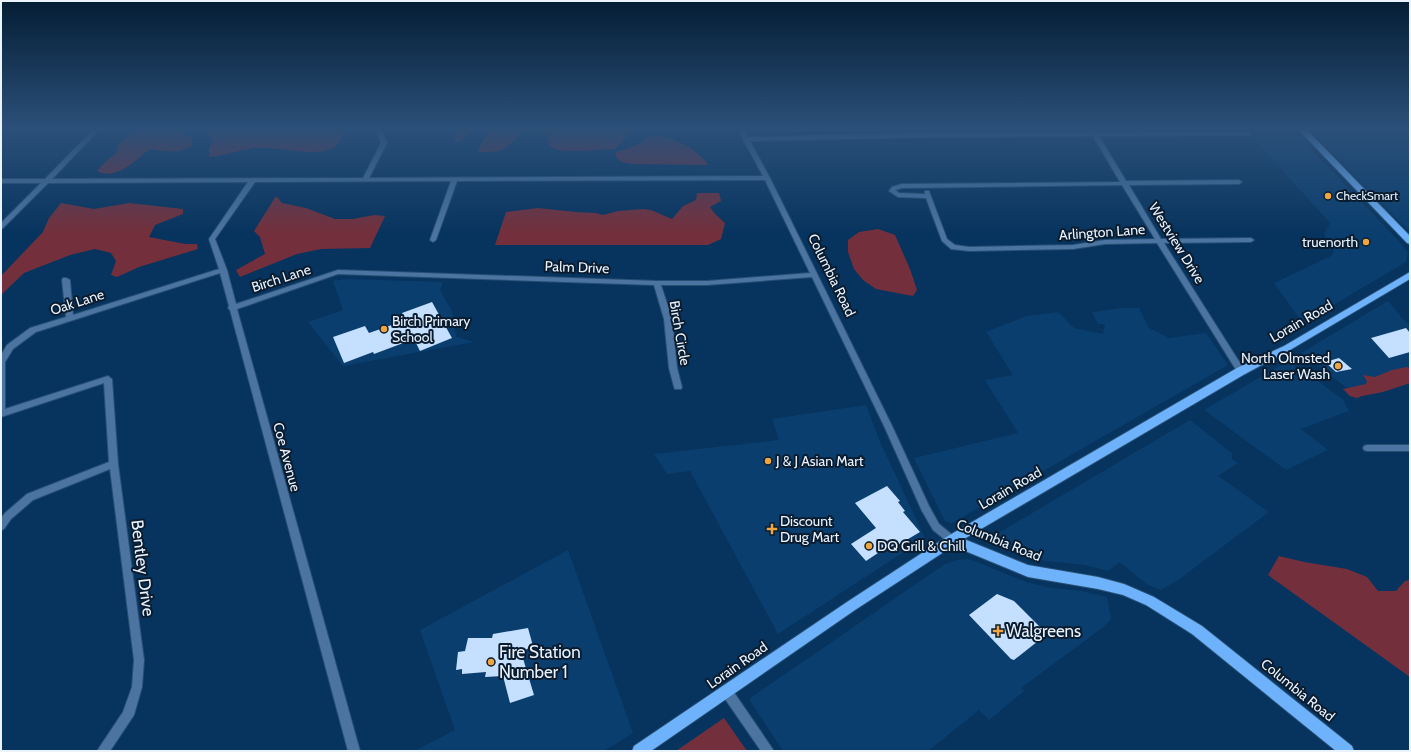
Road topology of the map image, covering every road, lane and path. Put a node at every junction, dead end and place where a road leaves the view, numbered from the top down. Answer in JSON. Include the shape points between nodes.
{"nodes":[{"id":1,"x":64,"y":163,"type":"edge"},
{"id":2,"x":374,"y":163,"type":"edge"},
{"id":3,"x":759,"y":163,"type":"edge"},
{"id":4,"x":1113,"y":163,"type":"edge"},
{"id":5,"x":1335,"y":163,"type":"edge"},
{"id":6,"x":767,"y":178,"type":"junction"},
{"id":7,"x":1,"y":180,"type":"edge"},
{"id":8,"x":365,"y":180,"type":"junction"},
{"id":9,"x":454,"y":180,"type":"junction"},
{"id":10,"x":46,"y":181,"type":"junction"},
{"id":11,"x":252,"y":181,"type":"junction"},
{"id":12,"x":1239,"y":182,"type":"dead end"},
{"id":13,"x":1125,"y":183,"type":"junction"},
{"id":14,"x":924,"y":186,"type":"junction"},
{"id":15,"x":928,"y":196,"type":"junction"},
{"id":16,"x":1,"y":227,"type":"edge"},
{"id":17,"x":1409,"y":239,"type":"edge"},
{"id":18,"x":433,"y":240,"type":"dead end"},
{"id":19,"x":1251,"y":240,"type":"dead end"},
{"id":20,"x":1159,"y":241,"type":"junction"},
{"id":21,"x":223,"y":270,"type":"junction"},
{"id":22,"x":338,"y":272,"type":"joint"},
{"id":23,"x":814,"y":275,"type":"junction"},
{"id":24,"x":1410,"y":275,"type":"edge"},
{"id":25,"x":66,"y":280,"type":"dead end"},
{"id":26,"x":657,"y":283,"type":"junction"},
{"id":27,"x":232,"y":308,"type":"junction"},
{"id":28,"x":70,"y":318,"type":"junction"},
{"id":29,"x":1241,"y":372,"type":"junction"},
{"id":30,"x":678,"y":387,"type":"dead end"},
{"id":31,"x":1,"y":414,"type":"edge"},
{"id":32,"x":1367,"y":448,"type":"dead end"},
{"id":33,"x":1410,"y":448,"type":"edge"},
{"id":34,"x":114,"y":464,"type":"junction"},
{"id":35,"x":1,"y":526,"type":"edge"},
{"id":36,"x":952,"y":540,"type":"junction"},
{"id":37,"x":727,"y":692,"type":"junction"},
{"id":38,"x":103,"y":751,"type":"edge"},
{"id":39,"x":354,"y":751,"type":"edge"},
{"id":40,"x":639,"y":751,"type":"edge"},
{"id":41,"x":768,"y":751,"type":"edge"},
{"id":42,"x":1347,"y":751,"type":"edge"}],
"edges":[{"from":1,"to":10,"type":"street"},
{"from":2,"to":8,"type":"street"},
{"from":3,"to":6,"type":"street","name":"Columbia Road"},
{"from":4,"to":13,"type":"street","name":"Westview Drive"},
{"from":5,"to":17,"type":"main road"},
{"from":6,"to":9,"type":"street"},
{"from":6,"to":23,"type":"street","name":"Columbia Road"},
{"from":7,"to":10,"type":"street"},
{"from":8,"to":9,"type":"street"},
{"from":8,"to":11,"type":"street"},
{"from":9,"to":18,"type":"street"},
{"from":10,"to":11,"type":"street"},
{"from":10,"to":16,"type":"street"},
{"from":11,"to":21,"type":"street","name":"Coe Avenue","via":[[212,239]]},
{"from":12,"to":13,"type":"street"},
{"from":13,"to":14,"type":"street"},
{"from":13,"to":20,"type":"street","name":"Westview Drive"},
{"from":14,"to":15,"type":"street"},
{"from":14,"to":15,"type":"street","via":[[902,186],[892,191],[898,195]]},
{"from":15,"to":20,"type":"street","name":"Arlington Lane","via":[[944,240],[953,246],[1073,247],[1105,242]]},
{"from":19,"to":20,"type":"street","name":"Arlington Lane"},
{"from":20,"to":29,"type":"street","name":"Westview Drive"},
{"from":21,"to":27,"type":"street","name":"Coe Avenue"},
{"from":21,"to":28,"type":"street","name":"Oak Lane"},
{"from":22,"to":26,"type":"street","name":"Palm Drive"},
{"from":22,"to":27,"type":"street","name":"Birch Lane"},
{"from":23,"to":26,"type":"street","name":"Palm Drive"},
{"from":23,"to":36,"type":"street","name":"Columbia Road","via":[[925,508],[936,527]]},
{"from":24,"to":29,"type":"main road","name":"Lorain Road","via":[[1287,348]]},
{"from":25,"to":28,"type":"street"},
{"from":26,"to":30,"type":"street","name":"Birch Circle","via":[[668,319],[673,368]]},
{"from":27,"to":39,"type":"street","name":"Coe Avenue"},
{"from":28,"to":31,"type":"street","name":"Oak Lane","via":[[33,330],[10,347],[1,362]]},
{"from":29,"to":36,"type":"main road","name":"Lorain Road"},
{"from":31,"to":34,"type":"street","name":"Bentley Drive","via":[[108,379]]},
{"from":32,"to":33,"type":"street"},
{"from":34,"to":35,"type":"street","via":[[30,497],[8,516]]},
{"from":34,"to":38,"type":"street","name":"Bentley Drive","via":[[139,660],[137,687],[128,715]]},
{"from":36,"to":37,"type":"main road","name":"Lorain Road"},
{"from":36,"to":42,"type":"main road","name":"Columbia Road","via":[[1028,571],[1098,583],[1150,601],[1197,630]]},
{"from":37,"to":40,"type":"main road","name":"Lorain Road"},
{"from":37,"to":41,"type":"street"}]}
